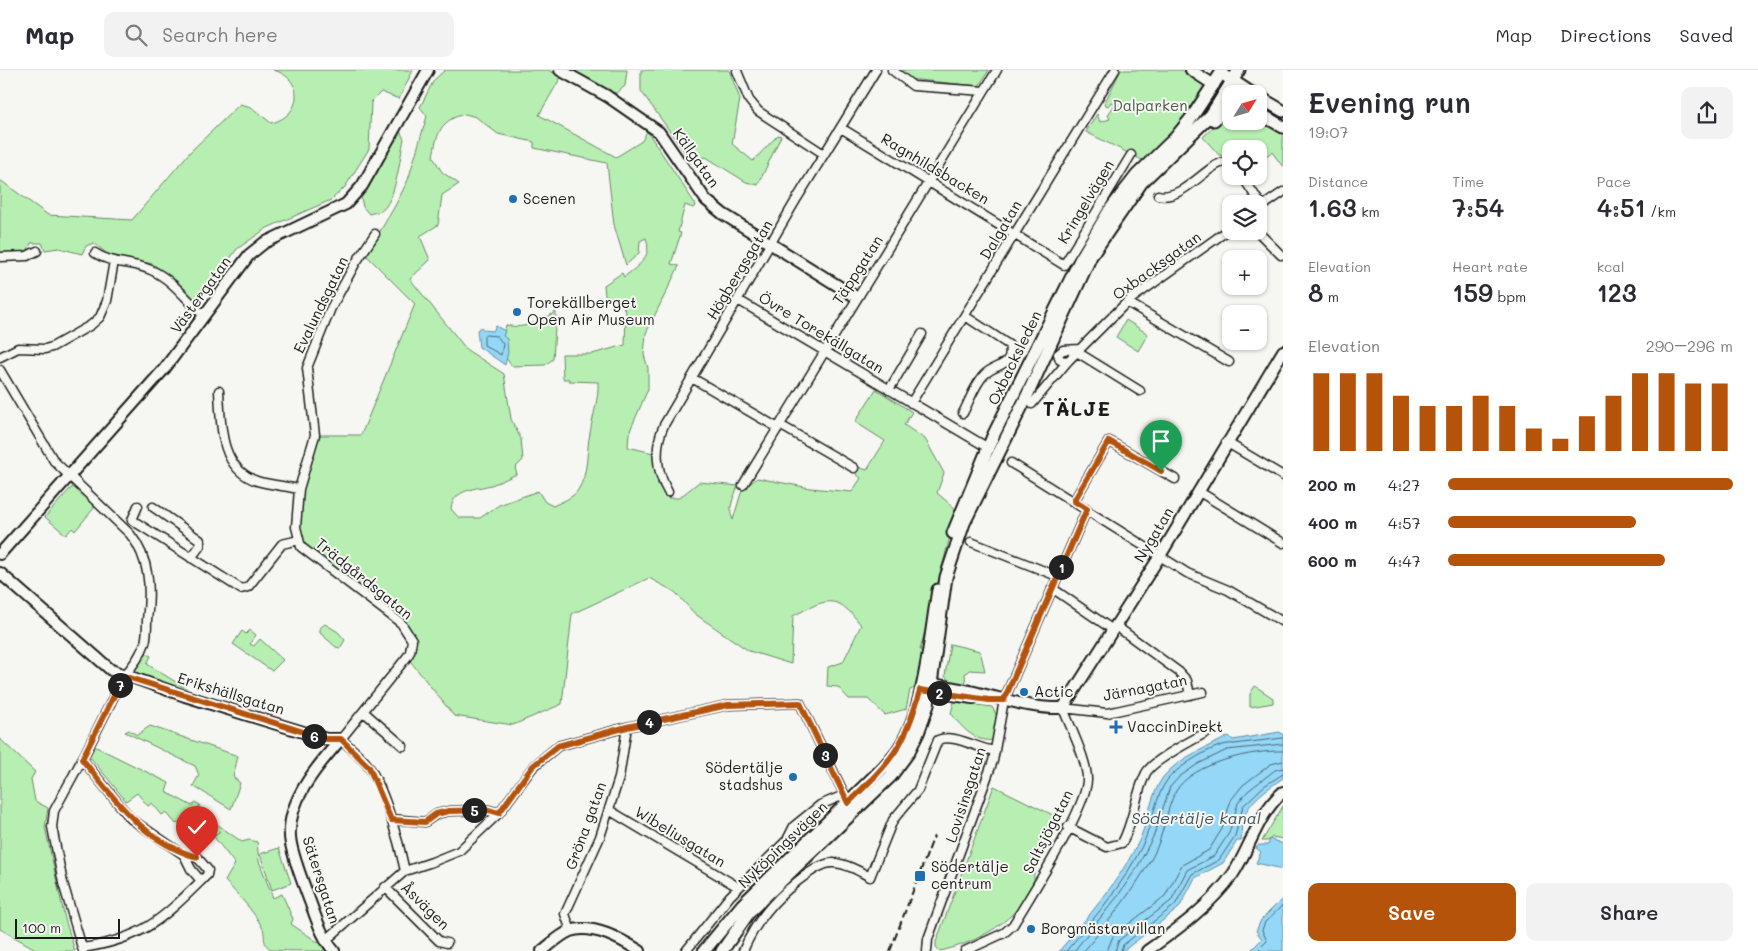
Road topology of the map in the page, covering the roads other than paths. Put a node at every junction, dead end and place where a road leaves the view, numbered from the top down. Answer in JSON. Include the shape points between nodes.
{"nodes":[{"id":1,"x":428,"y":70,"type":"edge"},
{"id":2,"x":560,"y":70,"type":"edge"},
{"id":3,"x":876,"y":70,"type":"edge"},
{"id":4,"x":892,"y":70,"type":"edge"},
{"id":5,"x":996,"y":70,"type":"edge"},
{"id":6,"x":1114,"y":70,"type":"edge"},
{"id":7,"x":1191,"y":70,"type":"edge"},
{"id":8,"x":1238,"y":70,"type":"edge"},
{"id":9,"x":737,"y":71,"type":"edge"},
{"id":10,"x":1220,"y":71,"type":"edge"},
{"id":11,"x":1233,"y":81,"type":"junction"},
{"id":12,"x":1214,"y":85,"type":"junction"},
{"id":13,"x":1232,"y":85,"type":"edge"},
{"id":14,"x":1239,"y":85,"type":"edge"},
{"id":15,"x":1222,"y":90,"type":"edge"},
{"id":16,"x":984,"y":91,"type":"junction"},
{"id":17,"x":1222,"y":102,"type":"edge"},
{"id":18,"x":1268,"y":102,"type":"edge"},
{"id":19,"x":1222,"y":111,"type":"edge"},
{"id":20,"x":1283,"y":111,"type":"edge"},
{"id":21,"x":1268,"y":118,"type":"edge"},
{"id":22,"x":1283,"y":126,"type":"edge"},
{"id":23,"x":841,"y":128,"type":"junction"},
{"id":24,"x":1190,"y":136,"type":"junction"},
{"id":25,"x":824,"y":154,"type":"junction"},
{"id":26,"x":1131,"y":155,"type":"dead end"},
{"id":27,"x":1222,"y":162,"type":"edge"},
{"id":28,"x":929,"y":181,"type":"junction"},
{"id":29,"x":1283,"y":192,"type":"edge"},
{"id":30,"x":1158,"y":195,"type":"dead end"},
{"id":31,"x":1267,"y":202,"type":"edge"},
{"id":32,"x":376,"y":234,"type":"dead end"},
{"id":33,"x":1014,"y":234,"type":"junction"},
{"id":34,"x":1222,"y":234,"type":"edge"},
{"id":35,"x":1266,"y":240,"type":"edge"},
{"id":36,"x":772,"y":244,"type":"junction"},
{"id":37,"x":37,"y":252,"type":"dead end"},
{"id":38,"x":94,"y":253,"type":"dead end"},
{"id":39,"x":1281,"y":255,"type":"dead end"},
{"id":40,"x":0,"y":257,"type":"edge"},
{"id":41,"x":114,"y":261,"type":"junction"},
{"id":42,"x":856,"y":297,"type":"junction"},
{"id":43,"x":738,"y":300,"type":"junction"},
{"id":44,"x":1127,"y":302,"type":"junction"},
{"id":45,"x":204,"y":316,"type":"junction"},
{"id":46,"x":965,"y":316,"type":"junction"},
{"id":47,"x":922,"y":334,"type":"dead end"},
{"id":48,"x":825,"y":350,"type":"junction"},
{"id":49,"x":1078,"y":350,"type":"junction"},
{"id":50,"x":1283,"y":351,"type":"edge"},
{"id":51,"x":0,"y":357,"type":"edge"},
{"id":52,"x":1068,"y":361,"type":"junction"},
{"id":53,"x":1229,"y":362,"type":"dead end"},
{"id":54,"x":0,"y":370,"type":"edge"},
{"id":55,"x":692,"y":378,"type":"junction"},
{"id":56,"x":889,"y":390,"type":"junction"},
{"id":57,"x":1140,"y":390,"type":"dead end"},
{"id":58,"x":219,"y":391,"type":"dead end"},
{"id":59,"x":911,"y":403,"type":"junction"},
{"id":60,"x":1032,"y":404,"type":"dead end"},
{"id":61,"x":963,"y":413,"type":"dead end"},
{"id":62,"x":779,"y":427,"type":"junction"},
{"id":63,"x":1226,"y":442,"type":"junction"},
{"id":64,"x":993,"y":451,"type":"junction"},
{"id":65,"x":1011,"y":463,"type":"dead end"},
{"id":66,"x":854,"y":468,"type":"dead end"},
{"id":67,"x":68,"y":476,"type":"junction"},
{"id":68,"x":1283,"y":476,"type":"edge"},
{"id":69,"x":1174,"y":479,"type":"dead end"},
{"id":70,"x":743,"y":485,"type":"dead end"},
{"id":71,"x":299,"y":489,"type":"junction"},
{"id":72,"x":1198,"y":491,"type":"junction"},
{"id":73,"x":668,"y":492,"type":"dead end"},
{"id":74,"x":1074,"y":501,"type":"junction"},
{"id":75,"x":138,"y":506,"type":"dead end"},
{"id":76,"x":153,"y":507,"type":"dead end"},
{"id":77,"x":1087,"y":509,"type":"junction"},
{"id":78,"x":299,"y":540,"type":"junction"},
{"id":79,"x":971,"y":542,"type":"dead end"},
{"id":80,"x":1283,"y":543,"type":"edge"},
{"id":81,"x":0,"y":554,"type":"edge"},
{"id":82,"x":1160,"y":556,"type":"junction"},
{"id":83,"x":191,"y":558,"type":"junction"},
{"id":84,"x":0,"y":573,"type":"edge"},
{"id":85,"x":1057,"y":576,"type":"junction"},
{"id":86,"x":1052,"y":588,"type":"junction"},
{"id":87,"x":1283,"y":622,"type":"edge"},
{"id":88,"x":1115,"y":628,"type":"junction"},
{"id":89,"x":124,"y":676,"type":"junction"},
{"id":90,"x":926,"y":687,"type":"junction"},
{"id":91,"x":1202,"y":692,"type":"dead end"},
{"id":92,"x":1190,"y":694,"type":"junction"},
{"id":93,"x":1004,"y":700,"type":"junction"},
{"id":94,"x":1063,"y":708,"type":"junction"},
{"id":95,"x":364,"y":712,"type":"junction"},
{"id":96,"x":627,"y":727,"type":"junction"},
{"id":97,"x":1207,"y":732,"type":"dead end"},
{"id":98,"x":341,"y":739,"type":"junction"},
{"id":99,"x":403,"y":746,"type":"dead end"},
{"id":100,"x":995,"y":751,"type":"junction"},
{"id":101,"x":82,"y":759,"type":"junction"},
{"id":102,"x":1283,"y":792,"type":"edge"},
{"id":103,"x":849,"y":804,"type":"junction"},
{"id":104,"x":608,"y":810,"type":"junction"},
{"id":105,"x":499,"y":813,"type":"junction"},
{"id":106,"x":391,"y":820,"type":"junction"},
{"id":107,"x":1068,"y":827,"type":"junction"},
{"id":108,"x":184,"y":855,"type":"junction"},
{"id":109,"x":405,"y":871,"type":"junction"},
{"id":110,"x":201,"y":881,"type":"junction"},
{"id":111,"x":386,"y":887,"type":"junction"},
{"id":112,"x":738,"y":887,"type":"junction"},
{"id":113,"x":571,"y":931,"type":"junction"},
{"id":114,"x":325,"y":941,"type":"junction"},
{"id":115,"x":447,"y":943,"type":"dead end"},
{"id":116,"x":82,"y":950,"type":"edge"},
{"id":117,"x":334,"y":951,"type":"edge"},
{"id":118,"x":542,"y":951,"type":"edge"},
{"id":119,"x":640,"y":951,"type":"edge"},
{"id":120,"x":686,"y":951,"type":"edge"},
{"id":121,"x":704,"y":951,"type":"edge"},
{"id":122,"x":722,"y":951,"type":"edge"},
{"id":123,"x":743,"y":951,"type":"edge"},
{"id":124,"x":927,"y":951,"type":"edge"},
{"id":125,"x":965,"y":951,"type":"edge"},
{"id":126,"x":1147,"y":951,"type":"edge"}],
"edges":[{"from":1,"to":45,"type":"street","name":"Västergatan","via":[[362,186],[346,204],[264,243],[249,255]]},
{"from":2,"to":36,"type":"street","name":"Källgatan","via":[[649,123],[672,149],[706,200]]},
{"from":3,"to":23,"type":"street","name":"Högbergsgatan"},
{"from":4,"to":16,"type":"street","via":[[913,86]]},
{"from":5,"to":16,"type":"street","name":"Täppgatan"},
{"from":6,"to":33,"type":"street","name":"Dalgatan"},
{"from":7,"to":12,"type":"street"},
{"from":8,"to":11,"type":"main road","name":"Oxbacksleden"},
{"from":9,"to":25,"type":"street","via":[[748,100],[758,111]]},
{"from":10,"to":11,"type":"main road"},
{"from":10,"to":12,"type":"main road","name":"Oxbacksleden"},
{"from":11,"to":13,"type":"main road","name":"Oxbacksleden"},
{"from":11,"to":14,"type":"main road"},
{"from":12,"to":15,"type":"main road"},
{"from":12,"to":64,"type":"main road","name":"Oxbacksleden","via":[[1176,137],[1137,175],[1108,211],[1081,258]]},
{"from":16,"to":28,"type":"street","name":"Täppgatan"},
{"from":17,"to":24,"type":"main road","name":"Oxbacksleden"},
{"from":18,"to":20,"type":"main road"},
{"from":19,"to":24,"type":"main road","via":[[1197,135]]},
{"from":21,"to":22,"type":"main road"},
{"from":23,"to":25,"type":"street","name":"Högbergsgatan"},
{"from":23,"to":28,"type":"street","name":"Ragnhildsbacken"},
{"from":24,"to":64,"type":"main road","name":"Oxbacksleden","via":[[1142,182],[1091,256]]},
{"from":25,"to":36,"type":"street","name":"Högbergsgatan"},
{"from":26,"to":33,"type":"street","name":"Kringelvägen","via":[[1064,264]]},
{"from":27,"to":30,"type":"street","via":[[1176,194],[1168,198]]},
{"from":28,"to":33,"type":"street","name":"Ragnhildsbacken"},
{"from":28,"to":42,"type":"street","name":"Täppgatan"},
{"from":29,"to":31,"type":"street"},
{"from":32,"to":71,"type":"street","name":"Evalundsgatan","via":[[331,308],[306,368],[315,435]]},
{"from":33,"to":46,"type":"street","name":"Dalgatan"},
{"from":34,"to":44,"type":"street","name":"Oxbacksgatan"},
{"from":35,"to":39,"type":"street"},
{"from":36,"to":42,"type":"street","name":"Källgatan"},
{"from":36,"to":43,"type":"street","name":"Högbergsgatan"},
{"from":37,"to":40,"type":"street","via":[[27,256]]},
{"from":38,"to":41,"type":"street"},
{"from":41,"to":45,"type":"street","via":[[150,270],[163,277]]},
{"from":41,"to":51,"type":"street","via":[[107,301],[100,317],[91,325],[52,347],[18,348]]},
{"from":42,"to":48,"type":"street","name":"Täppgatan"},
{"from":43,"to":48,"type":"street","name":"Övre Torekällgatan"},
{"from":43,"to":55,"type":"street","name":"Högbergsgatan"},
{"from":44,"to":49,"type":"street","name":"Oxbacksgatan"},
{"from":44,"to":53,"type":"street"},
{"from":45,"to":67,"type":"street","name":"Västergatan","via":[[165,368]]},
{"from":46,"to":59,"type":"street","name":"Dalgatan"},
{"from":46,"to":61,"type":"street","via":[[1009,345],[1011,352],[1007,361],[984,374]]},
{"from":47,"to":56,"type":"street","name":"Övre Torekällgatan"},
{"from":48,"to":56,"type":"street","name":"Övre Torekällgatan"},
{"from":48,"to":62,"type":"street","name":"Täppgatan"},
{"from":49,"to":52,"type":"street","name":"Oxbacksgatan"},
{"from":49,"to":52,"type":"street","name":"Oxbacksgatan","via":[[1063,350],[1058,354],[1060,360]]},
{"from":49,"to":57,"type":"street"},
{"from":50,"to":63,"type":"street","name":"Nygatan"},
{"from":52,"to":60,"type":"street","name":"Oxbacksgatan"},
{"from":54,"to":67,"type":"street","via":[[54,461]]},
{"from":55,"to":62,"type":"street"},
{"from":55,"to":73,"type":"street","name":"Högbergsgatan","via":[[659,436],[658,466]]},
{"from":56,"to":59,"type":"street","name":"Övre Torekällgatan"},
{"from":58,"to":71,"type":"street","via":[[221,434],[228,456],[239,471],[257,481]]},
{"from":59,"to":64,"type":"street","name":"Övre Torekällgatan"},
{"from":62,"to":66,"type":"street"},
{"from":62,"to":70,"type":"street","name":"Täppgatan"},
{"from":63,"to":68,"type":"street"},
{"from":63,"to":72,"type":"street","name":"Nygatan"},
{"from":64,"to":90,"type":"main road","name":"Oxbacksleden","via":[[946,578]]},
{"from":65,"to":74,"type":"street"},
{"from":67,"to":81,"type":"street","name":"Västergatan"},
{"from":67,"to":89,"type":"street","via":[[126,528],[136,540],[146,564],[150,585],[145,643]]},
{"from":69,"to":74,"type":"street","via":[[1109,441]]},
{"from":71,"to":78,"type":"street","name":"Evalundsgatan","via":[[296,527]]},
{"from":72,"to":80,"type":"street"},
{"from":72,"to":82,"type":"street","name":"Nygatan"},
{"from":74,"to":77,"type":"street"},
{"from":75,"to":83,"type":"street","via":[[132,520]]},
{"from":76,"to":83,"type":"street","via":[[200,540],[200,546]]},
{"from":77,"to":82,"type":"street"},
{"from":77,"to":85,"type":"street","name":"Lovisinsgatan"},
{"from":78,"to":83,"type":"street","via":[[282,544],[244,589]]},
{"from":78,"to":95,"type":"street","name":"Trädgårdsgatan","via":[[301,547],[401,623],[412,640],[410,652]]},
{"from":79,"to":85,"type":"street"},
{"from":82,"to":87,"type":"street"},
{"from":82,"to":88,"type":"street","name":"Nygatan"},
{"from":84,"to":89,"type":"street","name":"Erikshällsgatan","via":[[111,670]]},
{"from":85,"to":86,"type":"street","name":"Lovisinsgatan"},
{"from":86,"to":88,"type":"street"},
{"from":86,"to":93,"type":"street","name":"Lovisinsgatan"},
{"from":88,"to":92,"type":"street","via":[[1180,672],[1187,681]]},
{"from":88,"to":94,"type":"street","name":"Nygatan"},
{"from":89,"to":98,"type":"street","name":"Erikshällsgatan","via":[[326,739]]},
{"from":89,"to":101,"type":"street"},
{"from":90,"to":93,"type":"street","name":"Järnagatan"},
{"from":90,"to":103,"type":"main road","name":"Nyköpingsvägen","via":[[900,747]]},
{"from":91,"to":92,"type":"street","name":"Järnagatan"},
{"from":92,"to":94,"type":"street","name":"Järnagatan","via":[[1107,713]]},
{"from":93,"to":94,"type":"street","name":"Järnagatan"},
{"from":93,"to":100,"type":"street","name":"Lovisinsgatan"},
{"from":94,"to":107,"type":"street","name":"Saltsjögatan","via":[[1087,781]]},
{"from":95,"to":98,"type":"street"},
{"from":95,"to":99,"type":"street"},
{"from":96,"to":103,"type":"street","via":[[728,705],[800,703]]},
{"from":96,"to":104,"type":"street","name":"Gröna gatan","via":[[619,778]]},
{"from":96,"to":105,"type":"street","via":[[558,746],[533,766]]},
{"from":97,"to":107,"type":"street","via":[[1169,754],[1147,772],[1130,828],[1122,843],[1107,847]]},
{"from":98,"to":106,"type":"street","via":[[369,767]]},
{"from":98,"to":114,"type":"street","name":"Sätersgatan","via":[[302,793],[290,838]]},
{"from":100,"to":123,"type":"street","via":[[950,738],[938,740],[918,790],[893,820],[870,877],[846,865],[833,862],[821,865],[767,911]]},
{"from":100,"to":124,"type":"street","name":"Lovisinsgatan","via":[[928,939]]},
{"from":101,"to":108,"type":"street","via":[[131,819]]},
{"from":101,"to":116,"type":"street","via":[[58,800],[52,828]]},
{"from":102,"to":126,"type":"street","via":[[1270,807],[1233,874],[1206,906]]},
{"from":103,"to":112,"type":"street","name":"Nyköpingsvägen","via":[[820,805],[794,826],[787,840]]},
{"from":103,"to":121,"type":"main road","name":"Nyköpingsvägen","via":[[742,905]]},
{"from":103,"to":122,"type":"main road","name":"Nyköpingsvägen","via":[[750,911]]},
{"from":104,"to":112,"type":"street","name":"Wibeliusgatan"},
{"from":104,"to":113,"type":"street","name":"Gröna gatan","via":[[600,837],[566,914]]},
{"from":105,"to":106,"type":"street","via":[[489,810],[449,811],[436,814],[425,822]]},
{"from":105,"to":109,"type":"street","via":[[460,851]]},
{"from":106,"to":109,"type":"street"},
{"from":107,"to":125,"type":"street","name":"Saltsjögatan","via":[[1013,925],[1004,933]]},
{"from":108,"to":110,"type":"street"},
{"from":108,"to":110,"type":"street","via":[[204,862],[208,870]]},
{"from":109,"to":111,"type":"street"},
{"from":110,"to":116,"type":"street","via":[[142,932]]},
{"from":111,"to":114,"type":"street"},
{"from":111,"to":115,"type":"street","name":"Åsvägen","via":[[438,941]]},
{"from":112,"to":120,"type":"street","name":"Nyköpingsvägen"},
{"from":113,"to":118,"type":"street"},
{"from":113,"to":119,"type":"street","via":[[599,932]]},
{"from":114,"to":117,"type":"street","name":"Sätersgatan"}]}
